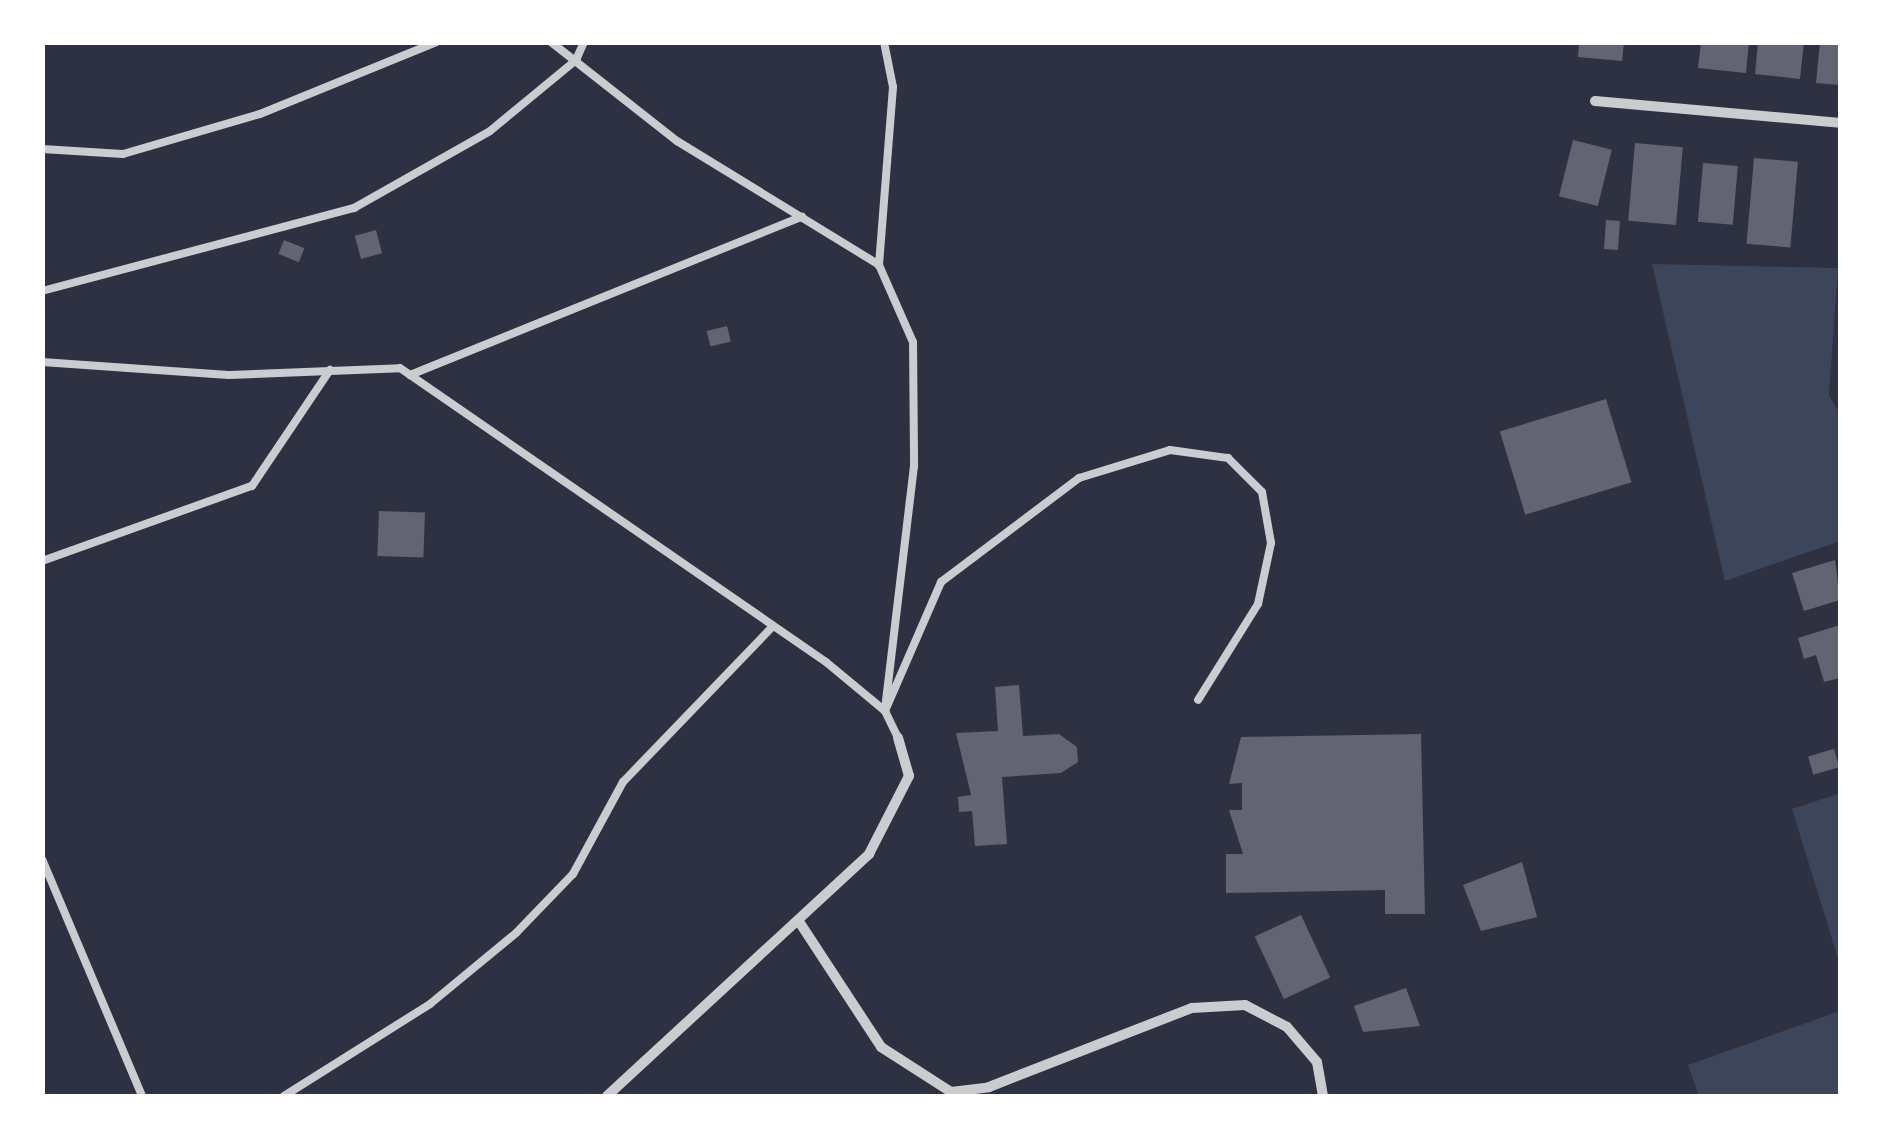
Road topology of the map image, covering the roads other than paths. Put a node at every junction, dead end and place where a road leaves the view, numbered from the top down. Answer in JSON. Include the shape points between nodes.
{"nodes":[{"id":1,"x":436,"y":42,"type":"edge"},
{"id":2,"x":551,"y":42,"type":"edge"},
{"id":3,"x":584,"y":42,"type":"edge"},
{"id":4,"x":884,"y":42,"type":"edge"},
{"id":5,"x":576,"y":60,"type":"junction"},
{"id":6,"x":1595,"y":101,"type":"dead end"},
{"id":7,"x":1840,"y":123,"type":"edge"},
{"id":8,"x":42,"y":149,"type":"edge"},
{"id":9,"x":802,"y":217,"type":"junction"},
{"id":10,"x":879,"y":265,"type":"junction"},
{"id":11,"x":42,"y":290,"type":"edge"},
{"id":12,"x":42,"y":362,"type":"edge"},
{"id":13,"x":330,"y":370,"type":"junction"},
{"id":14,"x":410,"y":375,"type":"junction"},
{"id":15,"x":42,"y":560,"type":"edge"},
{"id":16,"x":772,"y":627,"type":"junction"},
{"id":17,"x":1198,"y":700,"type":"dead end"},
{"id":18,"x":885,"y":712,"type":"junction"},
{"id":19,"x":898,"y":738,"type":"joint"},
{"id":20,"x":42,"y":859,"type":"edge"},
{"id":21,"x":800,"y":922,"type":"junction"},
{"id":22,"x":142,"y":1096,"type":"edge"},
{"id":23,"x":284,"y":1096,"type":"edge"},
{"id":24,"x":607,"y":1096,"type":"edge"},
{"id":25,"x":1323,"y":1096,"type":"edge"}],
"edges":[{"from":1,"to":8,"type":"lane","via":[[260,114],[122,154]]},
{"from":2,"to":5,"type":"lane"},
{"from":3,"to":5,"type":"lane"},
{"from":4,"to":10,"type":"lane","via":[[892,86]]},
{"from":5,"to":9,"type":"lane","via":[[677,141]]},
{"from":5,"to":11,"type":"lane","via":[[490,131],[354,208]]},
{"from":6,"to":7,"type":"street"},
{"from":9,"to":10,"type":"lane"},
{"from":9,"to":14,"type":"lane"},
{"from":10,"to":18,"type":"lane","via":[[913,342],[914,466]]},
{"from":12,"to":13,"type":"lane","via":[[229,375]]},
{"from":13,"to":14,"type":"lane"},
{"from":13,"to":15,"type":"lane","via":[[252,486]]},
{"from":14,"to":16,"type":"lane"},
{"from":16,"to":18,"type":"lane"},
{"from":16,"to":23,"type":"lane","via":[[623,782],[573,874],[516,933],[430,1004]]},
{"from":17,"to":18,"type":"lane","via":[[1258,604],[1272,543],[1262,492],[1228,458],[1170,450],[1079,478],[941,582]]},
{"from":18,"to":19,"type":"lane"},
{"from":19,"to":21,"type":"street","via":[[909,776],[900,806],[869,854]]},
{"from":20,"to":22,"type":"lane"},
{"from":21,"to":24,"type":"street"},
{"from":21,"to":25,"type":"street","via":[[882,1047],[951,1092],[989,1087],[1192,1008],[1245,1005],[1287,1026],[1317,1062]]}]}
